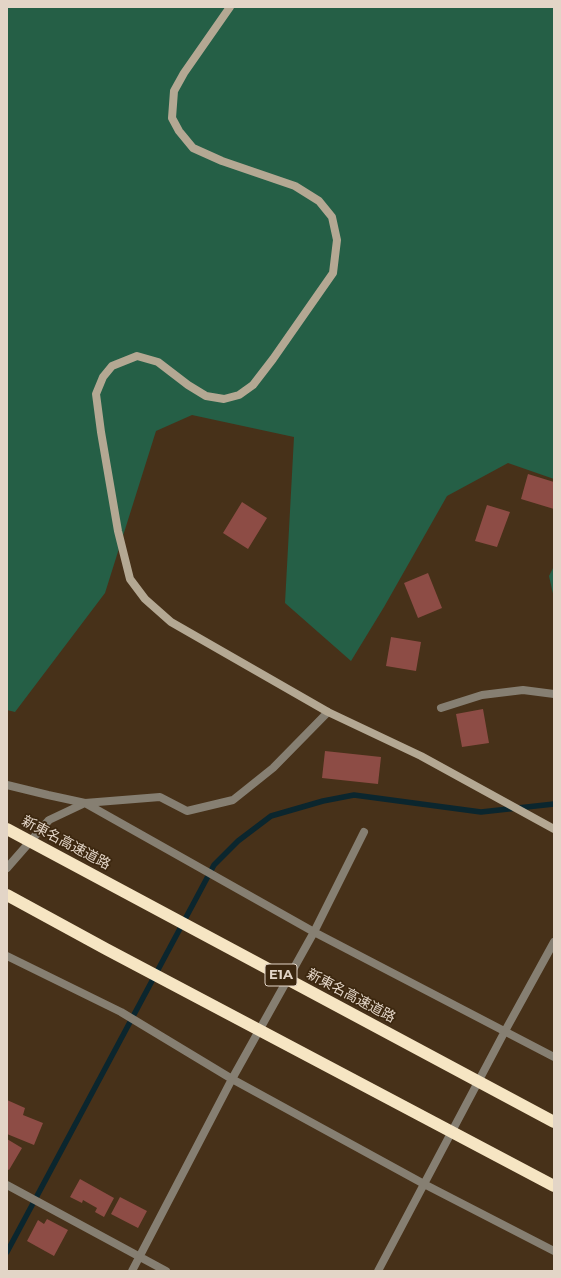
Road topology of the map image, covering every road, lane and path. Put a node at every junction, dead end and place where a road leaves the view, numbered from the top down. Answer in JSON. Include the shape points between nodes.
{"nodes":[{"id":1,"x":230,"y":7,"type":"edge"},
{"id":2,"x":554,"y":694,"type":"edge"},
{"id":3,"x":441,"y":708,"type":"dead end"},
{"id":4,"x":328,"y":712,"type":"junction"},
{"id":5,"x":7,"y":784,"type":"edge"},
{"id":6,"x":84,"y":803,"type":"junction"},
{"id":7,"x":7,"y":829,"type":"edge"},
{"id":8,"x":554,"y":829,"type":"edge"},
{"id":9,"x":364,"y":832,"type":"dead end"},
{"id":10,"x":7,"y":868,"type":"edge"},
{"id":11,"x":7,"y":895,"type":"edge"},
{"id":12,"x":314,"y":932,"type":"junction"},
{"id":13,"x":554,"y":942,"type":"edge"},
{"id":14,"x":7,"y":956,"type":"edge"},
{"id":15,"x":505,"y":1031,"type":"junction"},
{"id":16,"x":554,"y":1057,"type":"edge"},
{"id":17,"x":232,"y":1079,"type":"junction"},
{"id":18,"x":554,"y":1122,"type":"edge"},
{"id":19,"x":424,"y":1184,"type":"junction"},
{"id":20,"x":7,"y":1185,"type":"edge"},
{"id":21,"x":554,"y":1186,"type":"edge"},
{"id":22,"x":554,"y":1251,"type":"edge"},
{"id":23,"x":140,"y":1258,"type":"junction"},
{"id":24,"x":132,"y":1271,"type":"edge"},
{"id":25,"x":166,"y":1271,"type":"edge"},
{"id":26,"x":378,"y":1271,"type":"edge"}],
"edges":[{"from":1,"to":4,"type":"street","via":[[174,91],[172,118],[193,148],[222,161],[295,186],[319,201],[332,217],[337,240],[333,273],[253,385],[239,395],[224,399],[206,396],[158,362],[138,356],[112,366],[96,394],[101,432],[118,531],[130,579],[145,599],[171,622]]},
{"from":2,"to":3,"type":"street","via":[[523,690],[482,695]]},
{"from":4,"to":6,"type":"street","via":[[273,768],[233,800],[187,811],[160,797]]},
{"from":4,"to":8,"type":"street","via":[[421,756]]},
{"from":5,"to":6,"type":"street"},
{"from":6,"to":10,"type":"street","via":[[49,820]]},
{"from":6,"to":12,"type":"street"},
{"from":7,"to":18,"type":"highway","name":"新東名高速道路","number":"E1A","bridge":true},
{"from":9,"to":12,"type":"street"},
{"from":11,"to":21,"type":"highway","bridge":true},
{"from":12,"to":15,"type":"street"},
{"from":12,"to":17,"type":"street"},
{"from":13,"to":15,"type":"street"},
{"from":14,"to":17,"type":"street","via":[[121,1012]]},
{"from":15,"to":16,"type":"street"},
{"from":15,"to":19,"type":"street"},
{"from":17,"to":19,"type":"street"},
{"from":17,"to":23,"type":"street"},
{"from":19,"to":22,"type":"street"},
{"from":19,"to":26,"type":"street"},
{"from":20,"to":23,"type":"street"},
{"from":23,"to":24,"type":"street"},
{"from":23,"to":25,"type":"street"}]}
